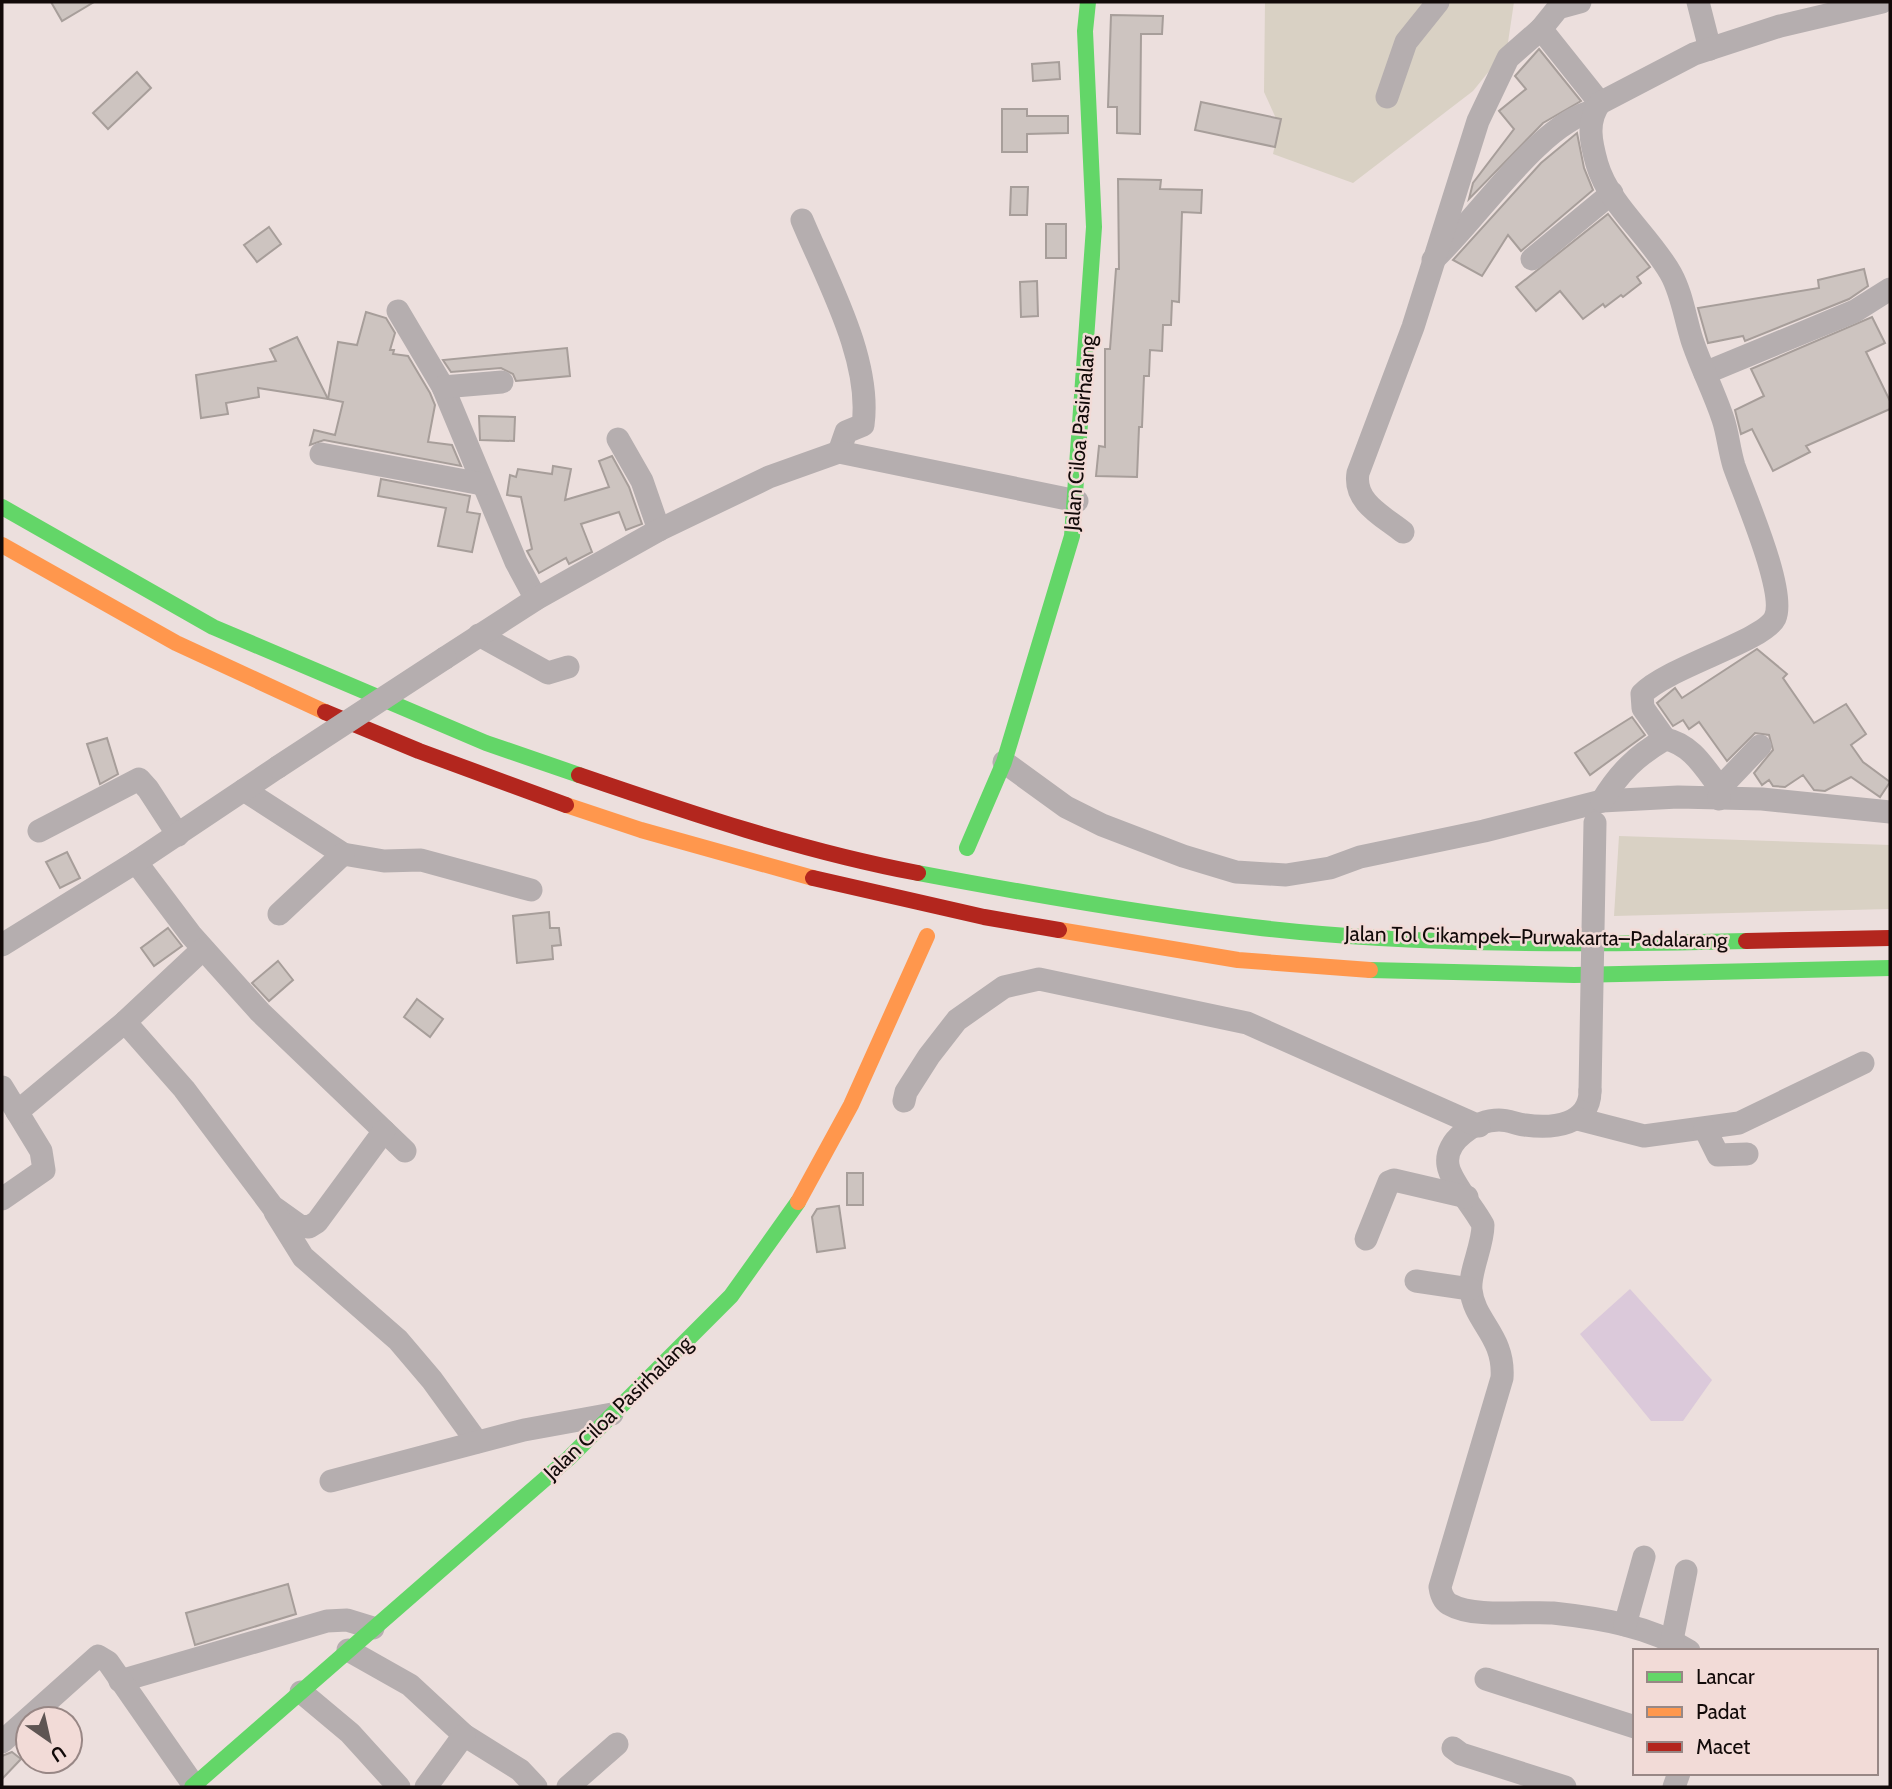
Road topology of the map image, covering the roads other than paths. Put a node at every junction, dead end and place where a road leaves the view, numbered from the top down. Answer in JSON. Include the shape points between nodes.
{"nodes":[{"id":1,"x":1088,"y":2,"type":"edge"},
{"id":2,"x":1438,"y":2,"type":"edge"},
{"id":3,"x":1580,"y":2,"type":"edge"},
{"id":4,"x":1698,"y":2,"type":"edge"},
{"id":5,"x":1882,"y":2,"type":"edge"},
{"id":6,"x":1831,"y":9,"type":"edge"},
{"id":7,"x":1541,"y":29,"type":"junction"},
{"id":8,"x":1710,"y":48,"type":"junction"},
{"id":9,"x":1387,"y":97,"type":"dead end"},
{"id":10,"x":1597,"y":107,"type":"junction"},
{"id":11,"x":1612,"y":193,"type":"junction"},
{"id":12,"x":802,"y":220,"type":"dead end"},
{"id":13,"x":1532,"y":259,"type":"dead end"},
{"id":14,"x":1433,"y":260,"type":"junction"},
{"id":15,"x":1890,"y":289,"type":"edge"},
{"id":16,"x":398,"y":311,"type":"dead end"},
{"id":17,"x":1705,"y":373,"type":"junction"},
{"id":18,"x":502,"y":382,"type":"dead end"},
{"id":19,"x":443,"y":387,"type":"junction"},
{"id":20,"x":618,"y":439,"type":"dead end"},
{"id":21,"x":839,"y":452,"type":"junction"},
{"id":22,"x":321,"y":454,"type":"dead end"},
{"id":23,"x":482,"y":484,"type":"junction"},
{"id":24,"x":1077,"y":501,"type":"junction"},
{"id":25,"x":2,"y":507,"type":"edge"},
{"id":26,"x":659,"y":530,"type":"junction"},
{"id":27,"x":1403,"y":532,"type":"dead end"},
{"id":28,"x":2,"y":545,"type":"edge"},
{"id":29,"x":536,"y":599,"type":"junction"},
{"id":30,"x":479,"y":635,"type":"junction"},
{"id":31,"x":568,"y":667,"type":"dead end"},
{"id":32,"x":1665,"y":739,"type":"junction"},
{"id":33,"x":1760,"y":746,"type":"dead end"},
{"id":34,"x":1004,"y":762,"type":"junction"},
{"id":35,"x":244,"y":790,"type":"junction"},
{"id":36,"x":1719,"y":793,"type":"junction"},
{"id":37,"x":1596,"y":809,"type":"junction"},
{"id":38,"x":1890,"y":812,"type":"edge"},
{"id":39,"x":39,"y":831,"type":"dead end"},
{"id":40,"x":178,"y":835,"type":"junction"},
{"id":41,"x":967,"y":848,"type":"dead end"},
{"id":42,"x":343,"y":854,"type":"junction"},
{"id":43,"x":136,"y":862,"type":"junction"},
{"id":44,"x":531,"y":890,"type":"dead end"},
{"id":45,"x":279,"y":914,"type":"dead end"},
{"id":46,"x":927,"y":936,"type":"dead end"},
{"id":47,"x":1890,"y":938,"type":"edge"},
{"id":48,"x":2,"y":945,"type":"edge"},
{"id":49,"x":202,"y":949,"type":"junction"},
{"id":50,"x":1890,"y":968,"type":"edge"},
{"id":51,"x":125,"y":1022,"type":"junction"},
{"id":52,"x":1863,"y":1063,"type":"dead end"},
{"id":53,"x":2,"y":1087,"type":"edge"},
{"id":54,"x":904,"y":1101,"type":"dead end"},
{"id":55,"x":17,"y":1112,"type":"junction"},
{"id":56,"x":1578,"y":1119,"type":"junction"},
{"id":57,"x":1479,"y":1126,"type":"junction"},
{"id":58,"x":1705,"y":1129,"type":"junction"},
{"id":59,"x":384,"y":1131,"type":"junction"},
{"id":60,"x":405,"y":1151,"type":"dead end"},
{"id":61,"x":1748,"y":1154,"type":"dead end"},
{"id":62,"x":1467,"y":1197,"type":"junction"},
{"id":63,"x":2,"y":1199,"type":"edge"},
{"id":64,"x":272,"y":1206,"type":"junction"},
{"id":65,"x":1366,"y":1239,"type":"dead end"},
{"id":66,"x":1416,"y":1281,"type":"dead end"},
{"id":67,"x":1470,"y":1289,"type":"junction"},
{"id":68,"x":612,"y":1414,"type":"junction"},
{"id":69,"x":477,"y":1442,"type":"junction"},
{"id":70,"x":331,"y":1481,"type":"dead end"},
{"id":71,"x":1644,"y":1557,"type":"dead end"},
{"id":72,"x":1686,"y":1571,"type":"dead end"},
{"id":73,"x":1625,"y":1625,"type":"junction"},
{"id":74,"x":373,"y":1628,"type":"junction"},
{"id":75,"x":1680,"y":1646,"type":"edge"},
{"id":76,"x":348,"y":1650,"type":"junction"},
{"id":77,"x":1486,"y":1679,"type":"dead end"},
{"id":78,"x":120,"y":1681,"type":"junction"},
{"id":79,"x":301,"y":1692,"type":"junction"},
{"id":80,"x":1633,"y":1726,"type":"edge"},
{"id":81,"x":464,"y":1735,"type":"junction"},
{"id":82,"x":2,"y":1742,"type":"edge"},
{"id":83,"x":617,"y":1744,"type":"dead end"},
{"id":84,"x":1453,"y":1748,"type":"dead end"},
{"id":85,"x":193,"y":1787,"type":"edge"},
{"id":86,"x":399,"y":1787,"type":"edge"},
{"id":87,"x":426,"y":1787,"type":"edge"},
{"id":88,"x":536,"y":1787,"type":"edge"},
{"id":89,"x":568,"y":1787,"type":"edge"},
{"id":90,"x":1565,"y":1787,"type":"edge"}],
"edges":[{"from":1,"to":24,"type":"main road","name":"Jalan Ciloa Pasirhalang","via":[[1086,81],[1094,227]]},
{"from":2,"to":9,"type":"street","via":[[1406,42]]},
{"from":3,"to":7,"type":"street","via":[[1559,9]]},
{"from":4,"to":8,"type":"street"},
{"from":5,"to":6,"type":"street"},
{"from":6,"to":8,"type":"street"},
{"from":7,"to":10,"type":"street"},
{"from":7,"to":14,"type":"street","via":[[1508,58],[1497,75],[1465,156]]},
{"from":8,"to":10,"type":"street"},
{"from":10,"to":11,"type":"street","via":[[1590,134],[1597,166]]},
{"from":10,"to":14,"type":"street","via":[[1563,124],[1525,159]]},
{"from":11,"to":13,"type":"street"},
{"from":11,"to":17,"type":"street","via":[[1671,275]]},
{"from":12,"to":21,"type":"street","via":[[861,369],[863,425],[846,432]]},
{"from":14,"to":27,"type":"street","via":[[1356,484],[1363,500]]},
{"from":15,"to":17,"type":"street","via":[[1855,311]]},
{"from":16,"to":19,"type":"street"},
{"from":17,"to":32,"type":"street","via":[[1766,555],[1776,617],[1746,639],[1661,677],[1642,694],[1643,708]]},
{"from":18,"to":19,"type":"street"},
{"from":19,"to":23,"type":"street"},
{"from":20,"to":26,"type":"street","via":[[642,481]]},
{"from":21,"to":24,"type":"street"},
{"from":21,"to":26,"type":"street","via":[[769,477]]},
{"from":22,"to":23,"type":"street"},
{"from":23,"to":29,"type":"street"},
{"from":24,"to":34,"type":"main road","name":"Jalan Ciloa Pasirhalang","via":[[1065,562]]},
{"from":25,"to":47,"type":"main road","name":"Jalan Tol Cikampek–Purwakarta–Padalarang","via":[[213,627],[486,743],[711,820],[872,864],[1070,900],[1255,927],[1348,934],[1675,943]]},
{"from":26,"to":29,"type":"street"},
{"from":28,"to":50,"type":"main road","name":"Jalan Tol Cikampek–Purwakarta–Padalarang","via":[[199,655],[471,774],[688,847],[853,890],[1031,926],[1257,962],[1529,974]]},
{"from":29,"to":30,"type":"street"},
{"from":30,"to":31,"type":"street","via":[[548,673]]},
{"from":30,"to":35,"type":"street","bridge":true},
{"from":32,"to":36,"type":"street","via":[[1681,742]]},
{"from":32,"to":37,"type":"street","via":[[1637,755]]},
{"from":33,"to":36,"type":"street"},
{"from":34,"to":37,"type":"street","via":[[1066,807],[1102,825],[1236,872],[1286,875],[1330,868],[1360,857]]},
{"from":34,"to":41,"type":"main road","name":"Jalan Ciloa Pasirhalang"},
{"from":35,"to":40,"type":"street"},
{"from":35,"to":42,"type":"street"},
{"from":36,"to":37,"type":"street"},
{"from":36,"to":38,"type":"street"},
{"from":37,"to":56,"type":"street","bridge":true,"via":[[1590,1091],[1588,1106]]},
{"from":39,"to":40,"type":"street","via":[[139,779]]},
{"from":40,"to":43,"type":"street"},
{"from":42,"to":44,"type":"street","via":[[384,861],[421,860]]},
{"from":42,"to":45,"type":"street"},
{"from":43,"to":48,"type":"street"},
{"from":43,"to":49,"type":"street"},
{"from":46,"to":68,"type":"main road","name":"Jalan Ciloa Pasirhalang","via":[[851,1105],[790,1215],[731,1296]]},
{"from":49,"to":51,"type":"street"},
{"from":49,"to":59,"type":"street","via":[[260,1012]]},
{"from":51,"to":55,"type":"street"},
{"from":51,"to":64,"type":"street","via":[[184,1088]]},
{"from":52,"to":58,"type":"street","via":[[1739,1123]]},
{"from":53,"to":55,"type":"street"},
{"from":54,"to":57,"type":"street","via":[[929,1056],[957,1020],[1004,987],[1039,979],[1247,1023]]},
{"from":55,"to":63,"type":"street","via":[[41,1151],[44,1170]]},
{"from":56,"to":57,"type":"street","via":[[1558,1125],[1499,1120]]},
{"from":56,"to":58,"type":"street","via":[[1644,1136]]},
{"from":57,"to":62,"type":"street","via":[[1454,1141],[1448,1158],[1449,1170]]},
{"from":58,"to":61,"type":"street","via":[[1718,1154]]},
{"from":59,"to":60,"type":"street"},
{"from":59,"to":64,"type":"street","via":[[317,1222],[300,1226]]},
{"from":62,"to":65,"type":"street","via":[[1394,1180],[1385,1188]]},
{"from":62,"to":67,"type":"street","via":[[1483,1225]]},
{"from":64,"to":69,"type":"street","via":[[303,1257],[398,1340]]},
{"from":66,"to":67,"type":"street"},
{"from":67,"to":73,"type":"street","via":[[1497,1342],[1502,1378],[1441,1577],[1441,1592],[1452,1606],[1502,1614],[1552,1613]]},
{"from":68,"to":69,"type":"street"},
{"from":68,"to":74,"type":"main road","name":"Jalan Ciloa Pasirhalang","via":[[569,1458]]},
{"from":69,"to":70,"type":"street"},
{"from":71,"to":73,"type":"street"},
{"from":72,"to":75,"type":"street"},
{"from":73,"to":75,"type":"street"},
{"from":74,"to":76,"type":"main road","name":"Jalan Ciloa Pasirhalang"},
{"from":74,"to":78,"type":"street","via":[[347,1620],[327,1621]]},
{"from":76,"to":79,"type":"main road","name":"Jalan Ciloa Pasirhalang"},
{"from":76,"to":81,"type":"street","via":[[410,1685]]},
{"from":77,"to":80,"type":"street"},
{"from":78,"to":82,"type":"street","via":[[103,1657],[92,1658]]},
{"from":78,"to":85,"type":"street"},
{"from":79,"to":85,"type":"main road","name":"Jalan Ciloa Pasirhalang"},
{"from":79,"to":86,"type":"street","via":[[350,1733]]},
{"from":81,"to":87,"type":"street"},
{"from":81,"to":88,"type":"street","via":[[520,1770]]},
{"from":83,"to":89,"type":"street"},
{"from":84,"to":90,"type":"street","via":[[1461,1755]]}]}
